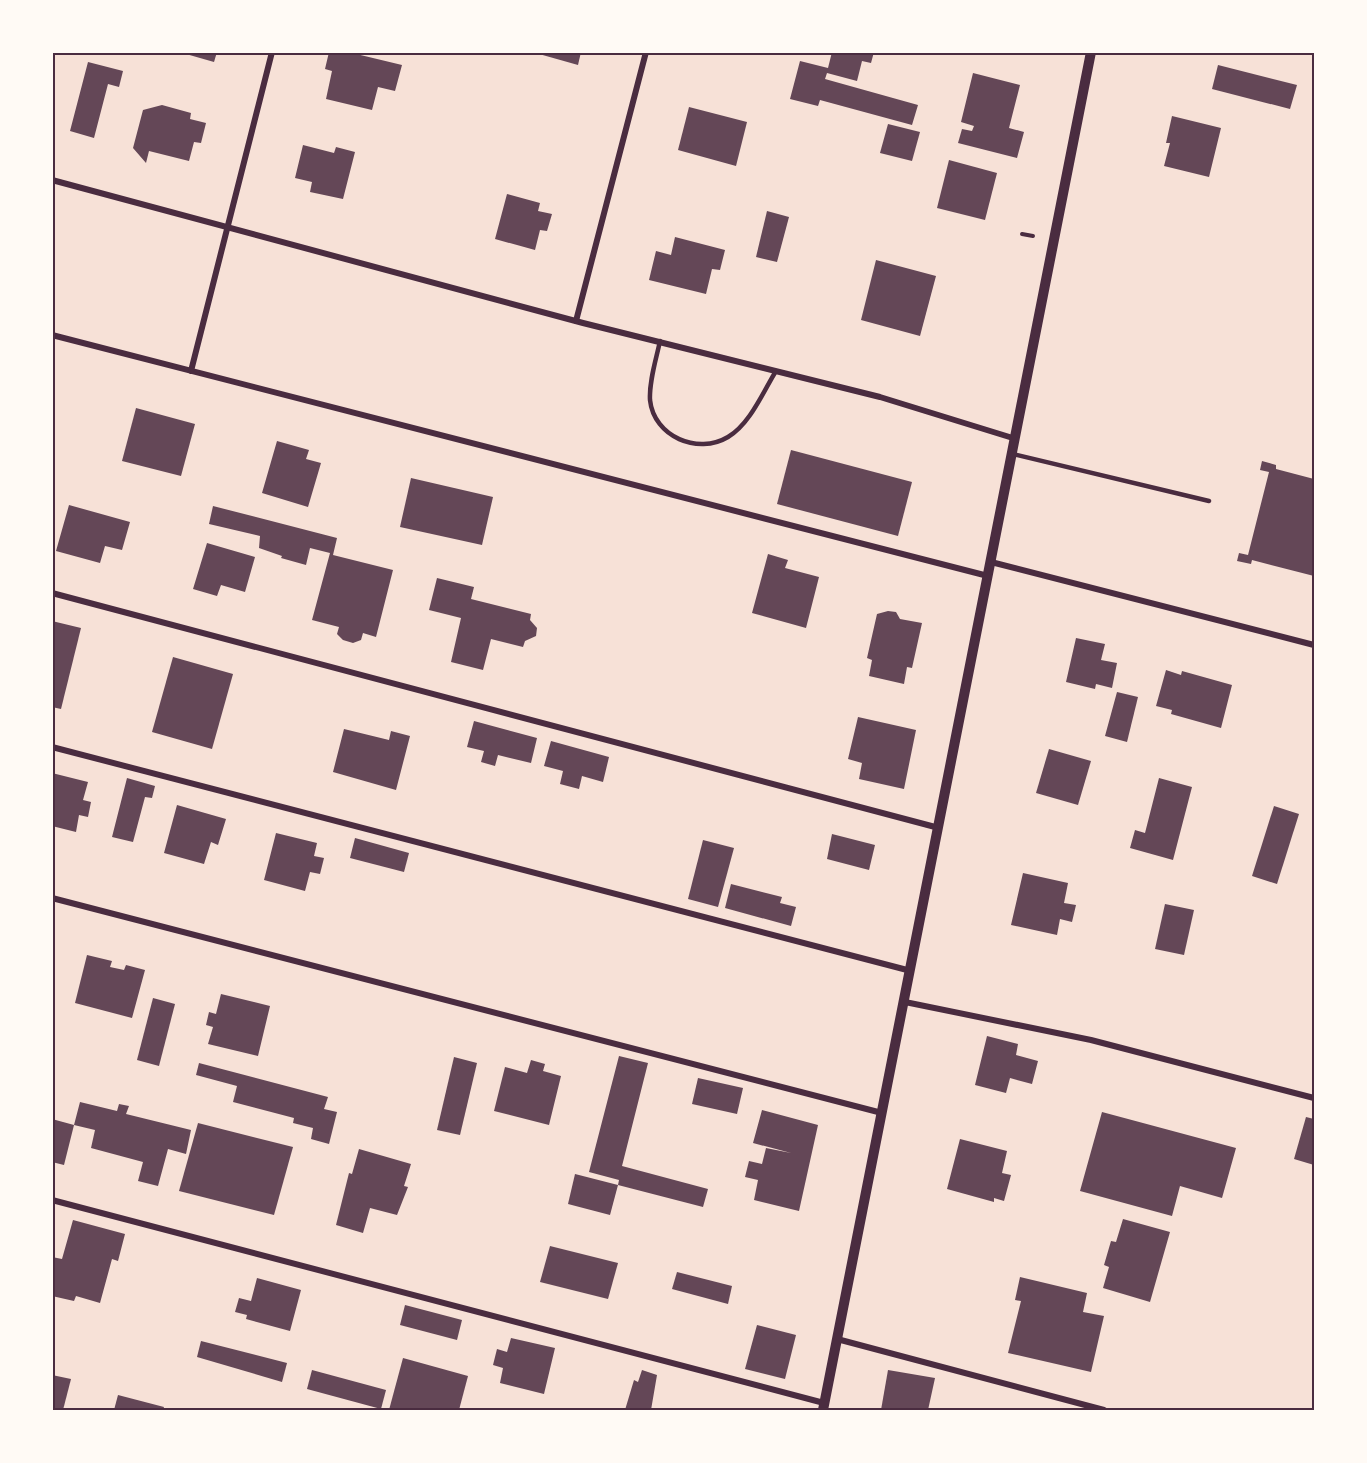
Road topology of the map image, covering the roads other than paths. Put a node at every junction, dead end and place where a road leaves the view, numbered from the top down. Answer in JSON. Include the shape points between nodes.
{"nodes":[{"id":1,"x":272,"y":52,"type":"edge"},
{"id":2,"x":646,"y":52,"type":"edge"},
{"id":3,"x":1091,"y":52,"type":"edge"},
{"id":4,"x":52,"y":180,"type":"edge"},
{"id":5,"x":226,"y":227,"type":"junction"},
{"id":6,"x":576,"y":321,"type":"junction"},
{"id":7,"x":52,"y":335,"type":"edge"},
{"id":8,"x":660,"y":341,"type":"junction"},
{"id":9,"x":191,"y":371,"type":"junction"},
{"id":10,"x":776,"y":371,"type":"junction"},
{"id":11,"x":1016,"y":439,"type":"junction"},
{"id":12,"x":1013,"y":453,"type":"junction"},
{"id":13,"x":1209,"y":501,"type":"dead end"},
{"id":14,"x":991,"y":562,"type":"junction"},
{"id":15,"x":988,"y":576,"type":"junction"},
{"id":16,"x":52,"y":593,"type":"edge"},
{"id":17,"x":1314,"y":645,"type":"edge"},
{"id":18,"x":52,"y":747,"type":"edge"},
{"id":19,"x":939,"y":828,"type":"junction"},
{"id":20,"x":52,"y":898,"type":"edge"},
{"id":21,"x":911,"y":971,"type":"junction"},
{"id":22,"x":905,"y":1002,"type":"junction"},
{"id":23,"x":1314,"y":1098,"type":"edge"},
{"id":24,"x":883,"y":1114,"type":"junction"},
{"id":25,"x":52,"y":1200,"type":"edge"},
{"id":26,"x":837,"y":1339,"type":"junction"},
{"id":27,"x":824,"y":1407,"type":"edge"},
{"id":28,"x":1104,"y":1410,"type":"edge"}],
"edges":[{"from":1,"to":5,"type":"street"},
{"from":2,"to":6,"type":"street"},
{"from":3,"to":11,"type":"street"},
{"from":4,"to":5,"type":"street"},
{"from":5,"to":6,"type":"street"},
{"from":5,"to":9,"type":"street"},
{"from":6,"to":8,"type":"street"},
{"from":7,"to":9,"type":"street"},
{"from":8,"to":10,"type":"street"},
{"from":8,"to":10,"type":"lane","via":[[650,402],[657,421],[671,436],[690,444],[710,445],[729,437],[743,423]]},
{"from":9,"to":15,"type":"street"},
{"from":10,"to":11,"type":"street","via":[[880,397]]},
{"from":11,"to":12,"type":"street"},
{"from":12,"to":13,"type":"lane"},
{"from":12,"to":14,"type":"street"},
{"from":14,"to":15,"type":"street"},
{"from":14,"to":17,"type":"street"},
{"from":15,"to":19,"type":"street"},
{"from":16,"to":19,"type":"street"},
{"from":18,"to":21,"type":"street"},
{"from":19,"to":21,"type":"street"},
{"from":20,"to":24,"type":"street"},
{"from":21,"to":22,"type":"street"},
{"from":22,"to":23,"type":"street","via":[[1091,1040]]},
{"from":22,"to":24,"type":"street"},
{"from":24,"to":26,"type":"street"},
{"from":25,"to":27,"type":"street"},
{"from":26,"to":27,"type":"street"},
{"from":26,"to":28,"type":"street"}]}
